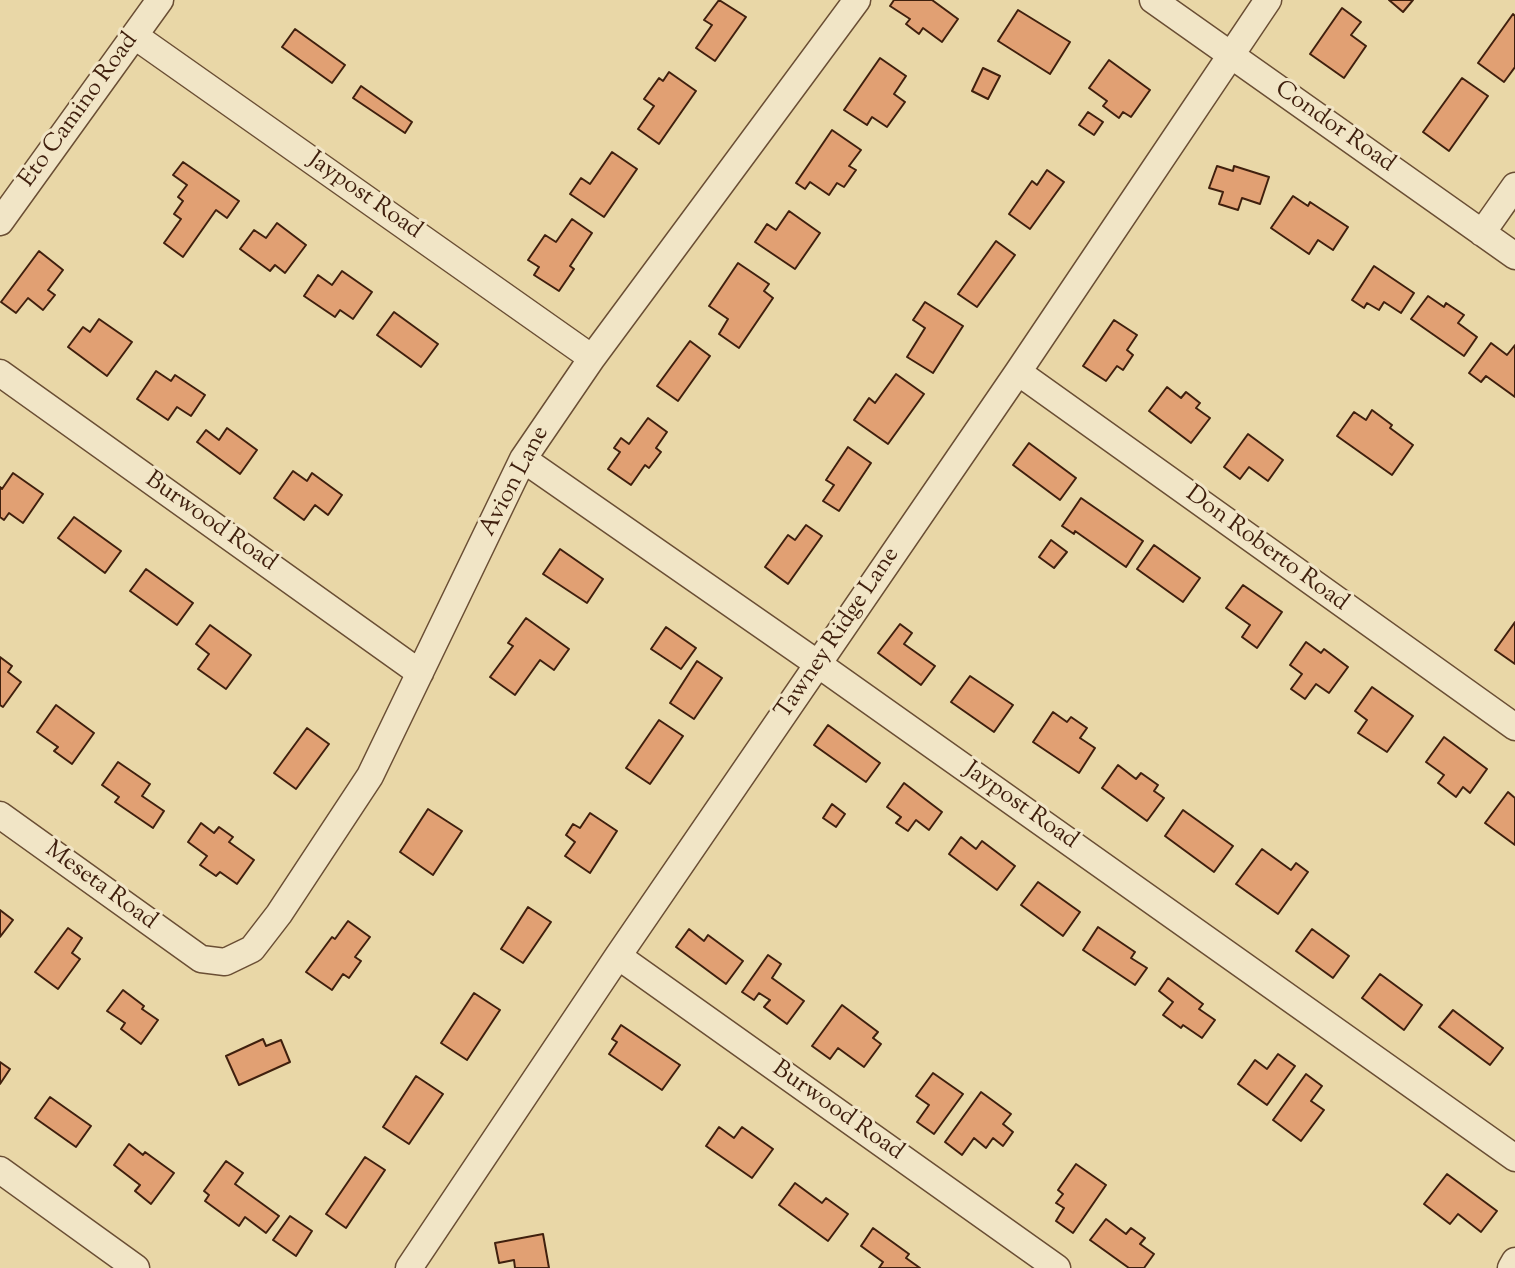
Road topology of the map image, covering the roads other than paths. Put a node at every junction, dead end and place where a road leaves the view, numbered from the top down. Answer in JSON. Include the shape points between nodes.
{"nodes":[{"id":1,"x":160,"y":0,"type":"edge"},
{"id":2,"x":857,"y":0,"type":"edge"},
{"id":3,"x":1153,"y":0,"type":"edge"},
{"id":4,"x":1268,"y":0,"type":"edge"},
{"id":5,"x":135,"y":36,"type":"junction"},
{"id":6,"x":1230,"y":55,"type":"junction"},
{"id":7,"x":1515,"y":186,"type":"edge"},
{"id":8,"x":0,"y":222,"type":"edge"},
{"id":9,"x":1482,"y":233,"type":"junction"},
{"id":10,"x":1515,"y":256,"type":"edge"},
{"id":11,"x":592,"y":358,"type":"junction"},
{"id":12,"x":1018,"y":372,"type":"junction"},
{"id":13,"x":0,"y":373,"type":"edge"},
{"id":14,"x":523,"y":459,"type":"junction"},
{"id":15,"x":818,"y":664,"type":"junction"},
{"id":16,"x":420,"y":673,"type":"junction"},
{"id":17,"x":1515,"y":727,"type":"edge"},
{"id":18,"x":0,"y":815,"type":"edge"},
{"id":19,"x":618,"y":956,"type":"junction"},
{"id":20,"x":201,"y":959,"type":"joint"},
{"id":21,"x":1515,"y":1158,"type":"edge"},
{"id":22,"x":0,"y":1170,"type":"edge"},
{"id":23,"x":1515,"y":1261,"type":"edge"},
{"id":24,"x":136,"y":1268,"type":"edge"},
{"id":25,"x":409,"y":1268,"type":"edge"},
{"id":26,"x":1057,"y":1268,"type":"edge"},
{"id":27,"x":1511,"y":1268,"type":"edge"}],
"edges":[{"from":1,"to":5,"type":"street","name":"Eto Camino Road"},
{"from":2,"to":11,"type":"street","name":"Avion Lane"},
{"from":3,"to":6,"type":"street","name":"Condor Road"},
{"from":4,"to":6,"type":"street","name":"Tawney Ridge Lane"},
{"from":5,"to":8,"type":"street","name":"Eto Camino Road"},
{"from":5,"to":11,"type":"street","name":"Jaypost Road"},
{"from":6,"to":9,"type":"street","name":"Condor Road"},
{"from":6,"to":12,"type":"street","name":"Tawney Ridge Lane"},
{"from":7,"to":9,"type":"street"},
{"from":9,"to":10,"type":"street","name":"Condor Road"},
{"from":11,"to":14,"type":"street","name":"Avion Lane"},
{"from":12,"to":15,"type":"street","name":"Tawney Ridge Lane"},
{"from":12,"to":17,"type":"street","name":"Don Roberto Road"},
{"from":13,"to":16,"type":"street","name":"Burwood Road"},
{"from":14,"to":15,"type":"street","name":"Jaypost Road"},
{"from":14,"to":16,"type":"street","name":"Avion Lane"},
{"from":15,"to":19,"type":"street","name":"Tawney Ridge Lane"},
{"from":15,"to":21,"type":"street","name":"Jaypost Road"},
{"from":16,"to":20,"type":"street","name":"Avion Lane","via":[[370,776],[279,914],[252,949],[225,962]]},
{"from":18,"to":20,"type":"street","name":"Meseta Road"},
{"from":19,"to":25,"type":"street","name":"Tawney Ridge Lane"},
{"from":19,"to":26,"type":"street","name":"Burwood Road"},
{"from":22,"to":24,"type":"street"},
{"from":23,"to":27,"type":"street"}]}
